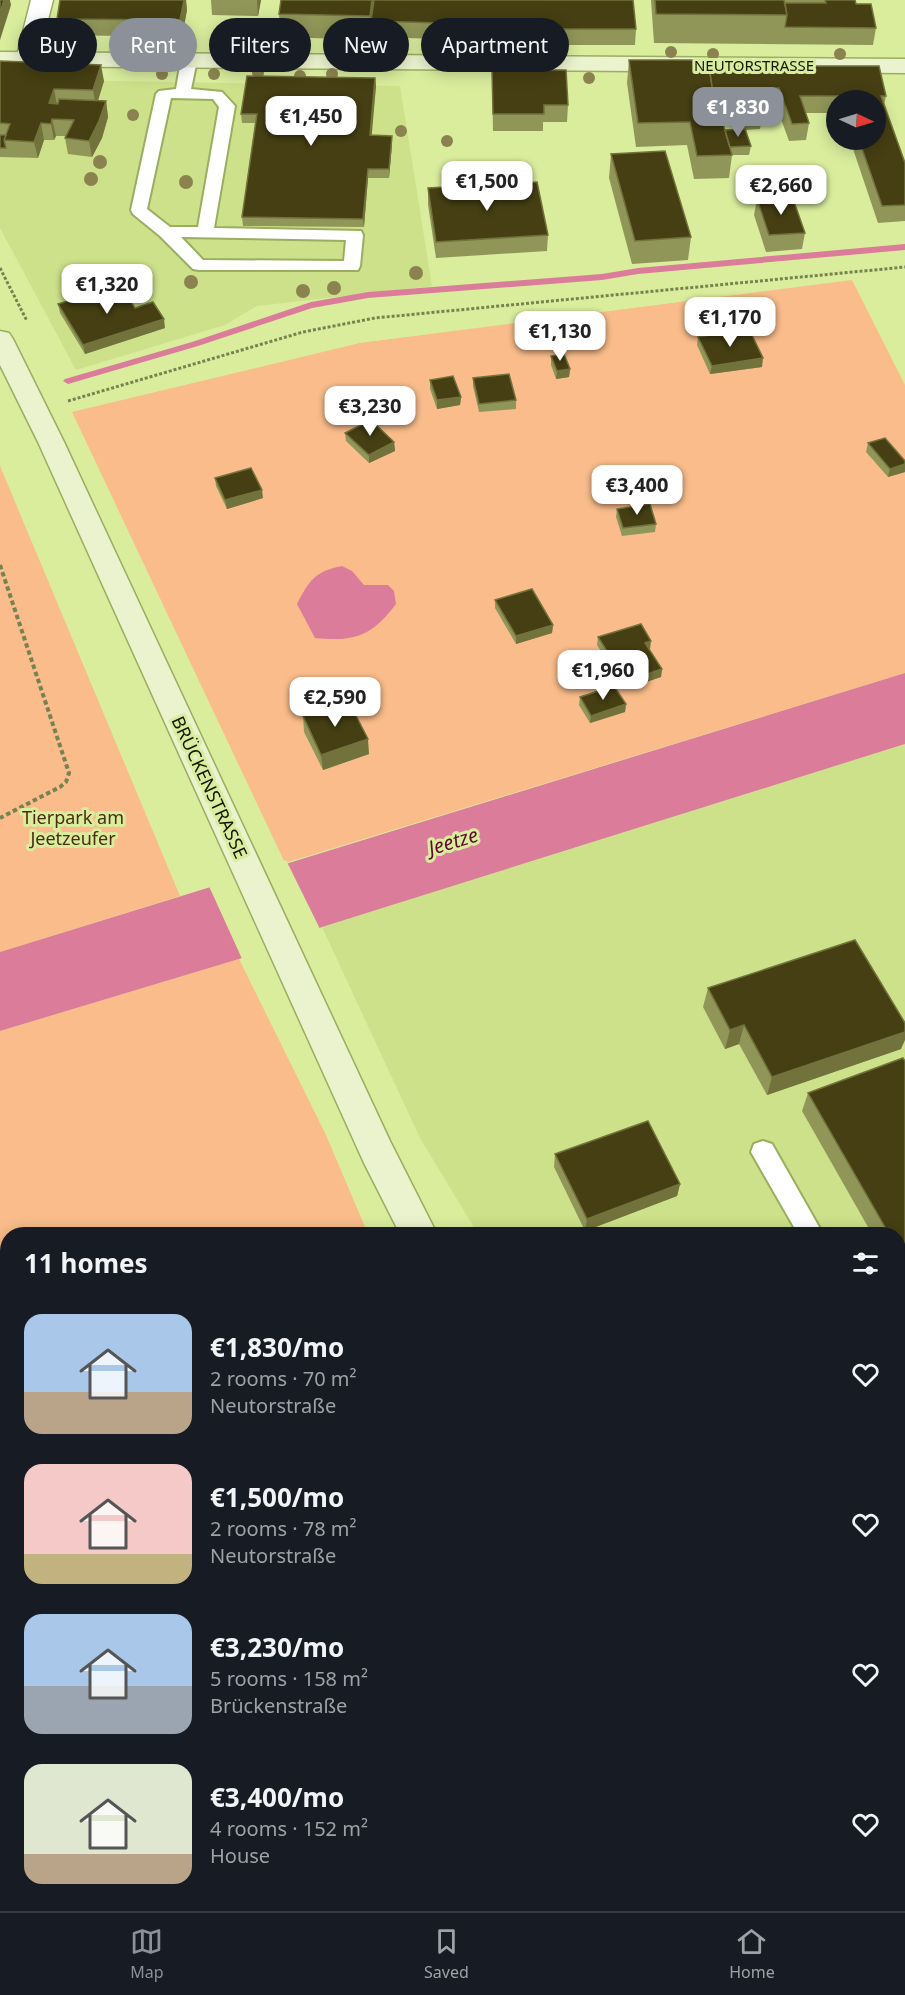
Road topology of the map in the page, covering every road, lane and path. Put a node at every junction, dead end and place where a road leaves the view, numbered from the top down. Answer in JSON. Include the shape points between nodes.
{"nodes":[{"id":1,"x":42,"y":0,"type":"edge"},
{"id":2,"x":37,"y":18,"type":"edge"},
{"id":3,"x":0,"y":59,"type":"edge"},
{"id":4,"x":18,"y":59,"type":"edge"},
{"id":5,"x":197,"y":60,"type":"edge"},
{"id":6,"x":905,"y":66,"type":"edge"},
{"id":7,"x":187,"y":72,"type":"edge"},
{"id":8,"x":183,"y":93,"type":"junction"},
{"id":9,"x":166,"y":232,"type":"junction"},
{"id":10,"x":205,"y":232,"type":"junction"},
{"id":11,"x":905,"y":267,"type":"edge"},
{"id":12,"x":0,"y":339,"type":"edge"},
{"id":13,"x":36,"y":410,"type":"junction"},
{"id":14,"x":0,"y":565,"type":"edge"},
{"id":15,"x":0,"y":819,"type":"edge"},
{"id":16,"x":763,"y":1152,"type":"dead end"},
{"id":17,"x":415,"y":1227,"type":"edge"},
{"id":18,"x":807,"y":1227,"type":"edge"}],
"edges":[{"from":1,"to":2,"type":"street"},
{"from":3,"to":4,"type":"main road","name":"NEUTORSTRASSE"},
{"from":5,"to":6,"type":"main road","name":"NEUTORSTRASSE"},
{"from":7,"to":8,"type":"lane"},
{"from":8,"to":9,"type":"lane","via":[[164,94],[139,210]]},
{"from":8,"to":10,"type":"lane","via":[[217,95],[227,106]]},
{"from":9,"to":10,"type":"lane"},
{"from":9,"to":10,"type":"lane","via":[[199,265],[352,266],[355,236]]},
{"from":11,"to":13,"type":"path","via":[[375,318],[303,332]]},
{"from":12,"to":13,"type":"main road","name":"BRÜCKENSTRASSE"},
{"from":13,"to":17,"type":"main road","name":"BRÜCKENSTRASSE","via":[[377,1152]]},
{"from":14,"to":15,"type":"path","via":[[69,773],[60,787]]},
{"from":16,"to":18,"type":"lane"}]}
